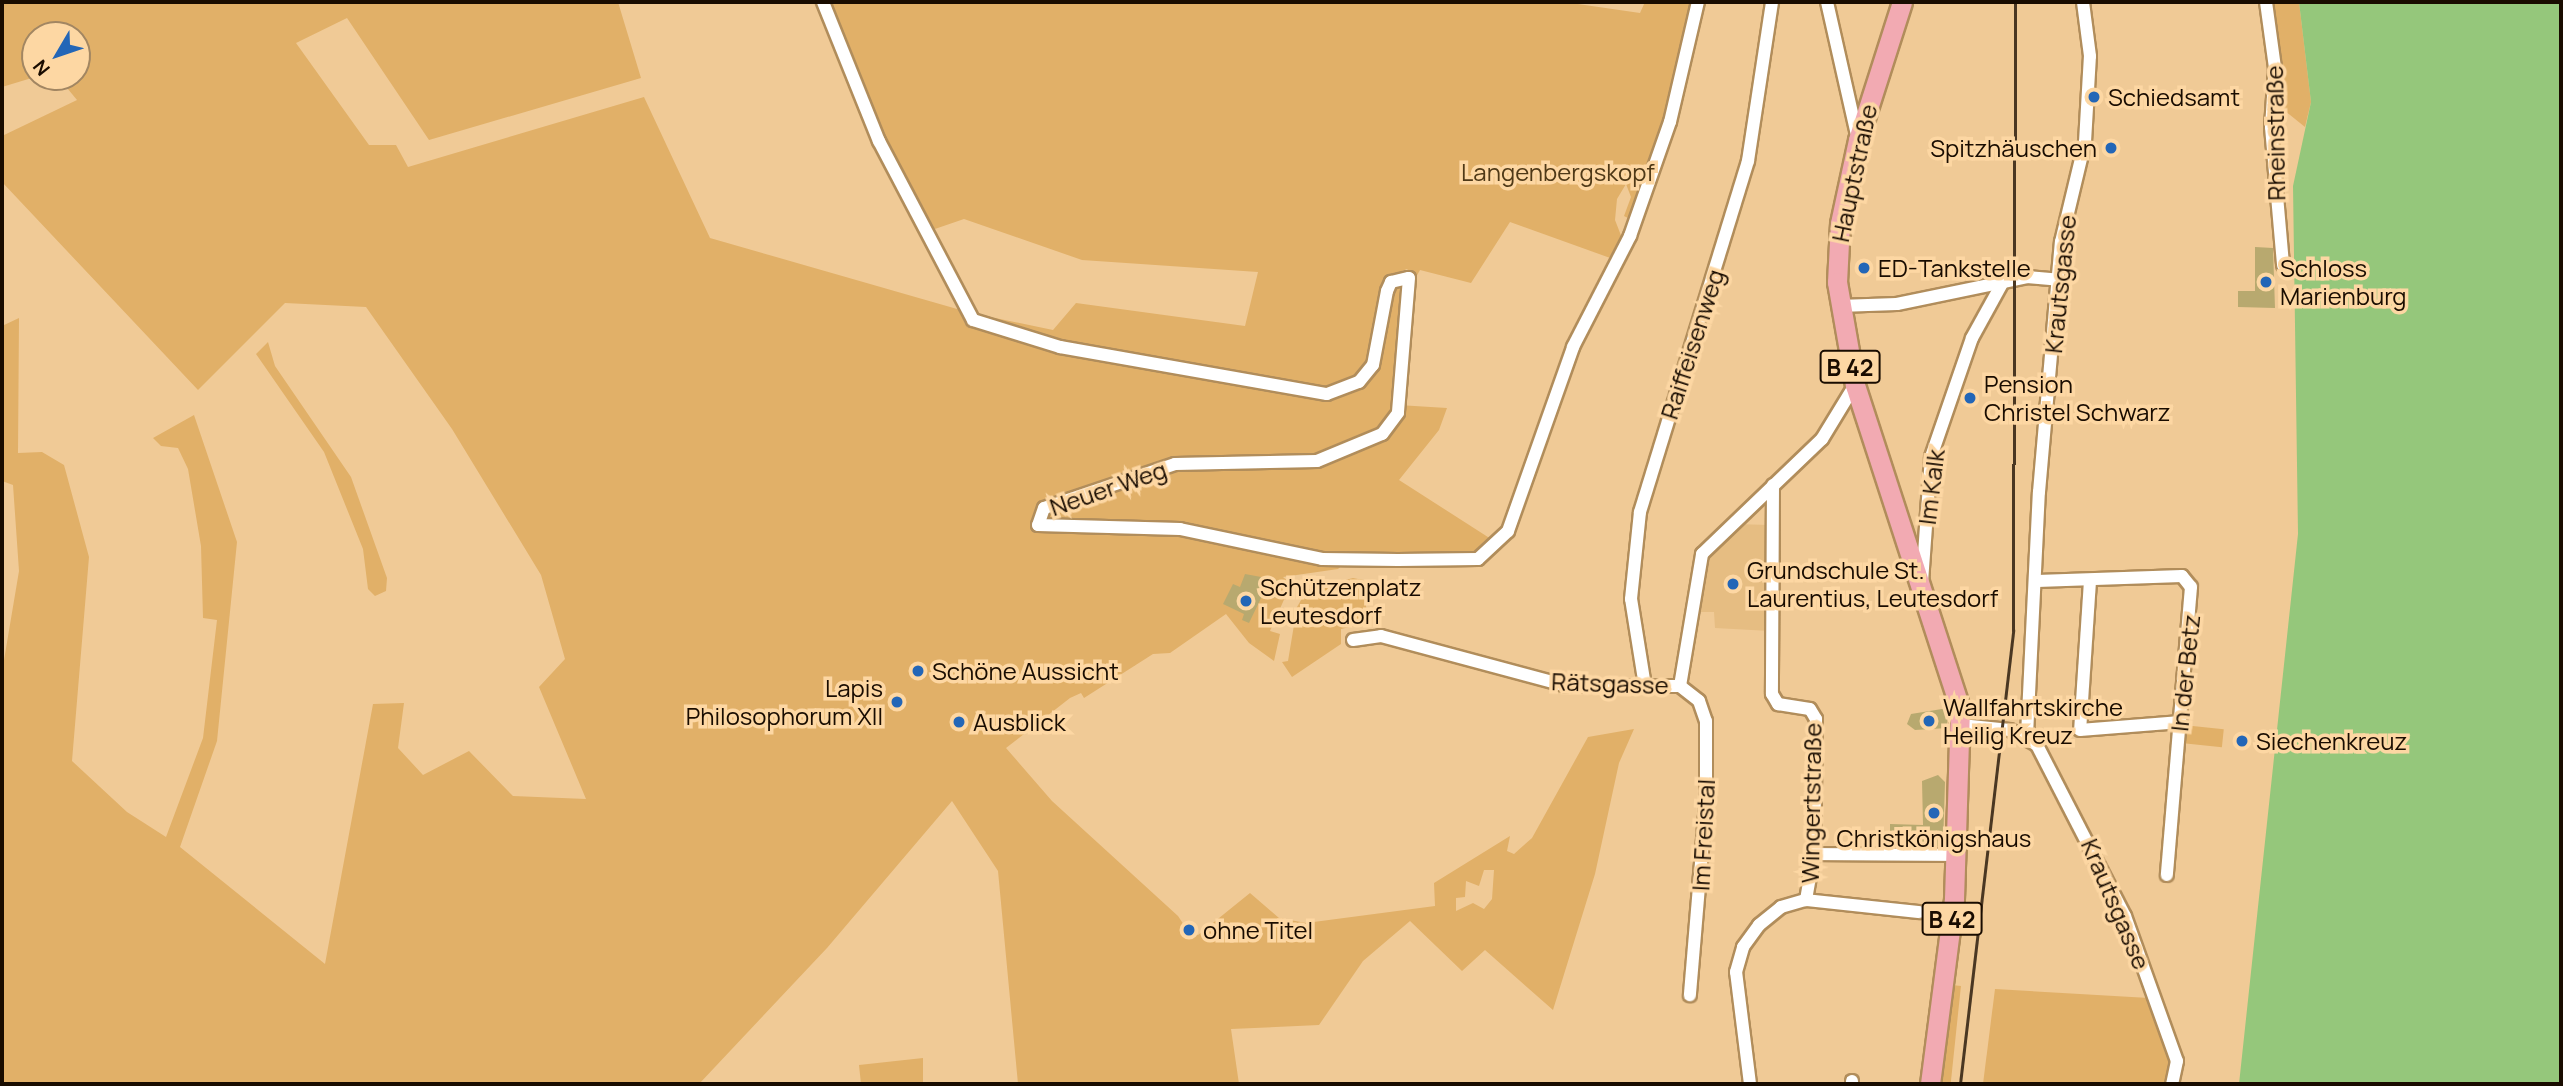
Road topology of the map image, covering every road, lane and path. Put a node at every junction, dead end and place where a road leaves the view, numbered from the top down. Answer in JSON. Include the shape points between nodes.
{"nodes":[{"id":1,"x":822,"y":2,"type":"edge"},
{"id":2,"x":1698,"y":2,"type":"edge"},
{"id":3,"x":1772,"y":2,"type":"edge"},
{"id":4,"x":1827,"y":2,"type":"edge"},
{"id":5,"x":1902,"y":2,"type":"edge"},
{"id":6,"x":2083,"y":2,"type":"edge"},
{"id":7,"x":2266,"y":2,"type":"edge"},
{"id":8,"x":1857,"y":140,"type":"junction"},
{"id":9,"x":2283,"y":265,"type":"dead end"},
{"id":10,"x":2059,"y":279,"type":"junction"},
{"id":11,"x":2004,"y":280,"type":"junction"},
{"id":12,"x":1839,"y":306,"type":"junction"},
{"id":13,"x":1854,"y":385,"type":"junction"},
{"id":14,"x":1773,"y":485,"type":"junction"},
{"id":15,"x":2037,"y":581,"type":"junction"},
{"id":16,"x":2090,"y":581,"type":"junction"},
{"id":17,"x":1922,"y":582,"type":"junction"},
{"id":18,"x":1353,"y":640,"type":"dead end"},
{"id":19,"x":1645,"y":686,"type":"junction"},
{"id":20,"x":1679,"y":686,"type":"junction"},
{"id":21,"x":2180,"y":722,"type":"junction"},
{"id":22,"x":1961,"y":725,"type":"junction"},
{"id":23,"x":2027,"y":736,"type":"junction"},
{"id":24,"x":1814,"y":855,"type":"junction"},
{"id":25,"x":1958,"y":855,"type":"junction"},
{"id":26,"x":2167,"y":875,"type":"dead end"},
{"id":27,"x":1806,"y":900,"type":"junction"},
{"id":28,"x":1919,"y":912,"type":"dead end"},
{"id":29,"x":1690,"y":995,"type":"dead end"},
{"id":30,"x":1750,"y":1084,"type":"edge"},
{"id":31,"x":1930,"y":1084,"type":"edge"},
{"id":32,"x":2172,"y":1084,"type":"edge"}],
"edges":[{"from":1,"to":2,"type":"street","name":"Neuer Weg","via":[[879,141],[973,320],[1060,347],[1327,394],[1359,382],[1373,365],[1387,291],[1391,282],[1409,278],[1398,413],[1382,434],[1317,461],[1175,464],[1044,508],[1036,522],[1180,529],[1322,559],[1478,559],[1508,531],[1573,347],[1630,236],[1670,122]]},
{"from":3,"to":19,"type":"street","name":"Raiffeisenweg","via":[[1748,161],[1640,512],[1631,599]]},
{"from":4,"to":8,"type":"street"},
{"from":5,"to":8,"type":"main road","name":"Hauptstraße","number":"B 42"},
{"from":6,"to":10,"type":"street","name":"Krautsgasse","via":[[2090,56],[2085,142],[2071,187]]},
{"from":7,"to":9,"type":"street","name":"Rheinstraße","via":[[2275,68],[2270,127]]},
{"from":8,"to":12,"type":"main road","name":"Hauptstraße","number":"B 42","via":[[1840,223]]},
{"from":10,"to":11,"type":"street"},
{"from":10,"to":15,"type":"street","name":"Krautsgasse","via":[[2039,480]]},
{"from":11,"to":12,"type":"street","via":[[1897,304]]},
{"from":11,"to":17,"type":"street","name":"Im Kalk","via":[[1972,338],[1931,457]]},
{"from":12,"to":13,"type":"main road","name":"Hauptstraße","number":"B 42"},
{"from":13,"to":14,"type":"street","name":"Rätsgasse","via":[[1822,439]]},
{"from":13,"to":17,"type":"main road","name":"Hauptstraße","number":"B 42"},
{"from":14,"to":20,"type":"street","name":"Rätsgasse","via":[[1702,554]]},
{"from":14,"to":24,"type":"street","name":"Wingertstraße","via":[[1771,687],[1774,701],[1810,709],[1816,719]]},
{"from":15,"to":16,"type":"street","name":"In der Betz"},
{"from":15,"to":23,"type":"street","name":"Krautsgasse"},
{"from":16,"to":21,"type":"street","name":"In der Betz","via":[[2187,580],[2193,598]]},
{"from":16,"to":21,"type":"street","via":[[2080,730]]},
{"from":17,"to":22,"type":"main road","name":"Hauptstraße","number":"B 42","via":[[1953,677]]},
{"from":18,"to":19,"type":"street","name":"Rätsgasse","via":[[1381,635],[1567,686]]},
{"from":19,"to":20,"type":"street","name":"Rätsgasse"},
{"from":20,"to":29,"type":"street","name":"Im Freistal","via":[[1699,701],[1706,722],[1706,803]]},
{"from":21,"to":26,"type":"street","name":"In der Betz"},
{"from":22,"to":23,"type":"street"},
{"from":22,"to":25,"type":"main road","name":"Hauptstraße","number":"B 42"},
{"from":23,"to":32,"type":"street","name":"Krautsgasse","via":[[2066,795],[2125,916],[2177,1061]]},
{"from":24,"to":25,"type":"street"},
{"from":24,"to":27,"type":"street","name":"Wingertstraße"},
{"from":25,"to":31,"type":"main road","name":"Hauptstraße","number":"B 42"},
{"from":27,"to":28,"type":"street"},
{"from":27,"to":30,"type":"street","via":[[1770,914],[1737,963]]}]}
